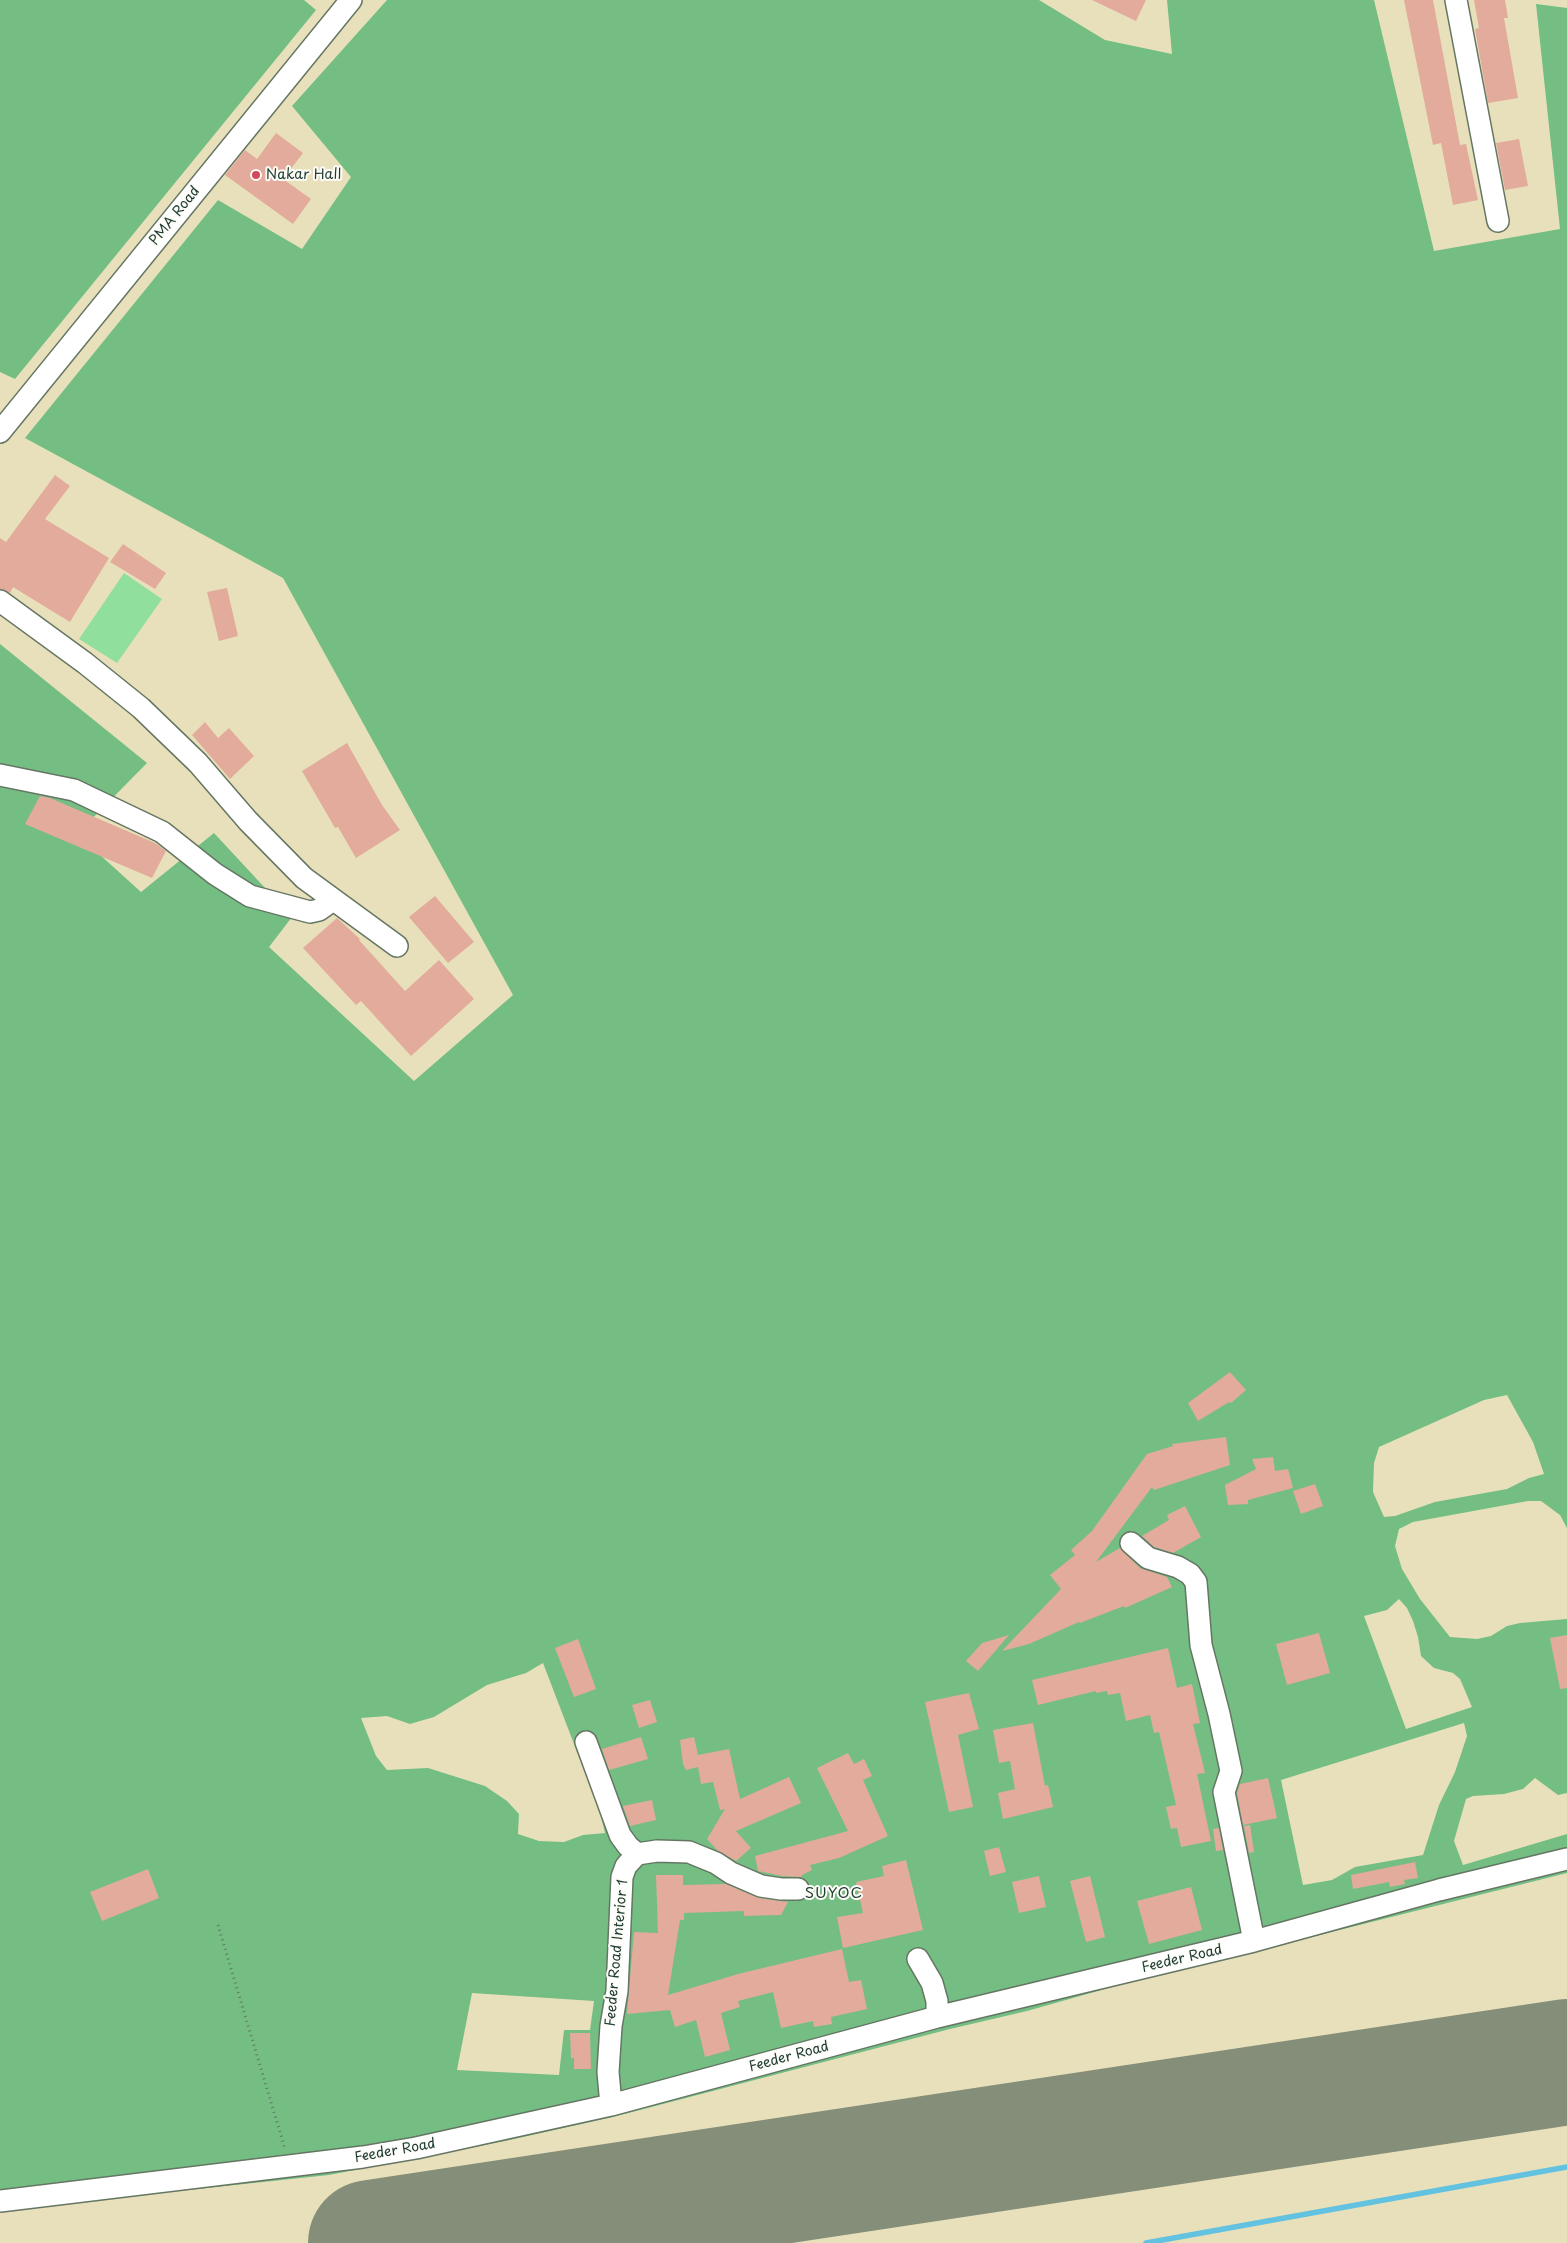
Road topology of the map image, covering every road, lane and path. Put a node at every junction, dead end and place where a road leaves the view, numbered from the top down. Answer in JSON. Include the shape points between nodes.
{"nodes":[{"id":1,"x":350,"y":0,"type":"edge"},
{"id":2,"x":1456,"y":0,"type":"edge"},
{"id":3,"x":1498,"y":221,"type":"dead end"},
{"id":4,"x":0,"y":432,"type":"edge"},
{"id":5,"x":0,"y":601,"type":"edge"},
{"id":6,"x":0,"y":775,"type":"edge"},
{"id":7,"x":334,"y":900,"type":"junction"},
{"id":8,"x":397,"y":946,"type":"dead end"},
{"id":9,"x":1131,"y":1544,"type":"dead end"},
{"id":10,"x":586,"y":1742,"type":"dead end"},
{"id":11,"x":637,"y":1854,"type":"junction"},
{"id":12,"x":1567,"y":1859,"type":"edge"},
{"id":13,"x":798,"y":1889,"type":"dead end"},
{"id":14,"x":218,"y":1924,"type":"dead end"},
{"id":15,"x":1254,"y":1942,"type":"junction"},
{"id":16,"x":918,"y":1959,"type":"dead end"},
{"id":17,"x":937,"y":2017,"type":"junction"},
{"id":18,"x":611,"y":2105,"type":"junction"},
{"id":19,"x":285,"y":2148,"type":"dead end"},
{"id":20,"x":0,"y":2201,"type":"edge"}],
"edges":[{"from":1,"to":4,"type":"street","name":"PMA Road"},
{"from":2,"to":3,"type":"street"},
{"from":5,"to":7,"type":"street","via":[[141,708],[198,763],[248,821],[304,878]]},
{"from":6,"to":7,"type":"street","via":[[74,790],[162,832],[215,874],[250,896],[310,912]]},
{"from":7,"to":8,"type":"street"},
{"from":9,"to":15,"type":"street","via":[[1148,1558],[1190,1574],[1196,1582],[1201,1645],[1230,1771],[1225,1798]]},
{"from":10,"to":11,"type":"street","via":[[620,1835]]},
{"from":11,"to":13,"type":"street","via":[[689,1852],[761,1886]]},
{"from":11,"to":18,"type":"street","name":"Feeder Road Interior 1","via":[[626,1866],[622,1877],[617,1991],[608,2072]]},
{"from":12,"to":15,"type":"street","name":"Feeder Road","via":[[1439,1890]]},
{"from":14,"to":19,"type":"path"},
{"from":15,"to":17,"type":"street","name":"Feeder Road"},
{"from":16,"to":17,"type":"street","via":[[932,1983]]},
{"from":17,"to":18,"type":"street","name":"Feeder Road"},
{"from":18,"to":20,"type":"street","name":"Feeder Road","via":[[363,2157]]}]}
